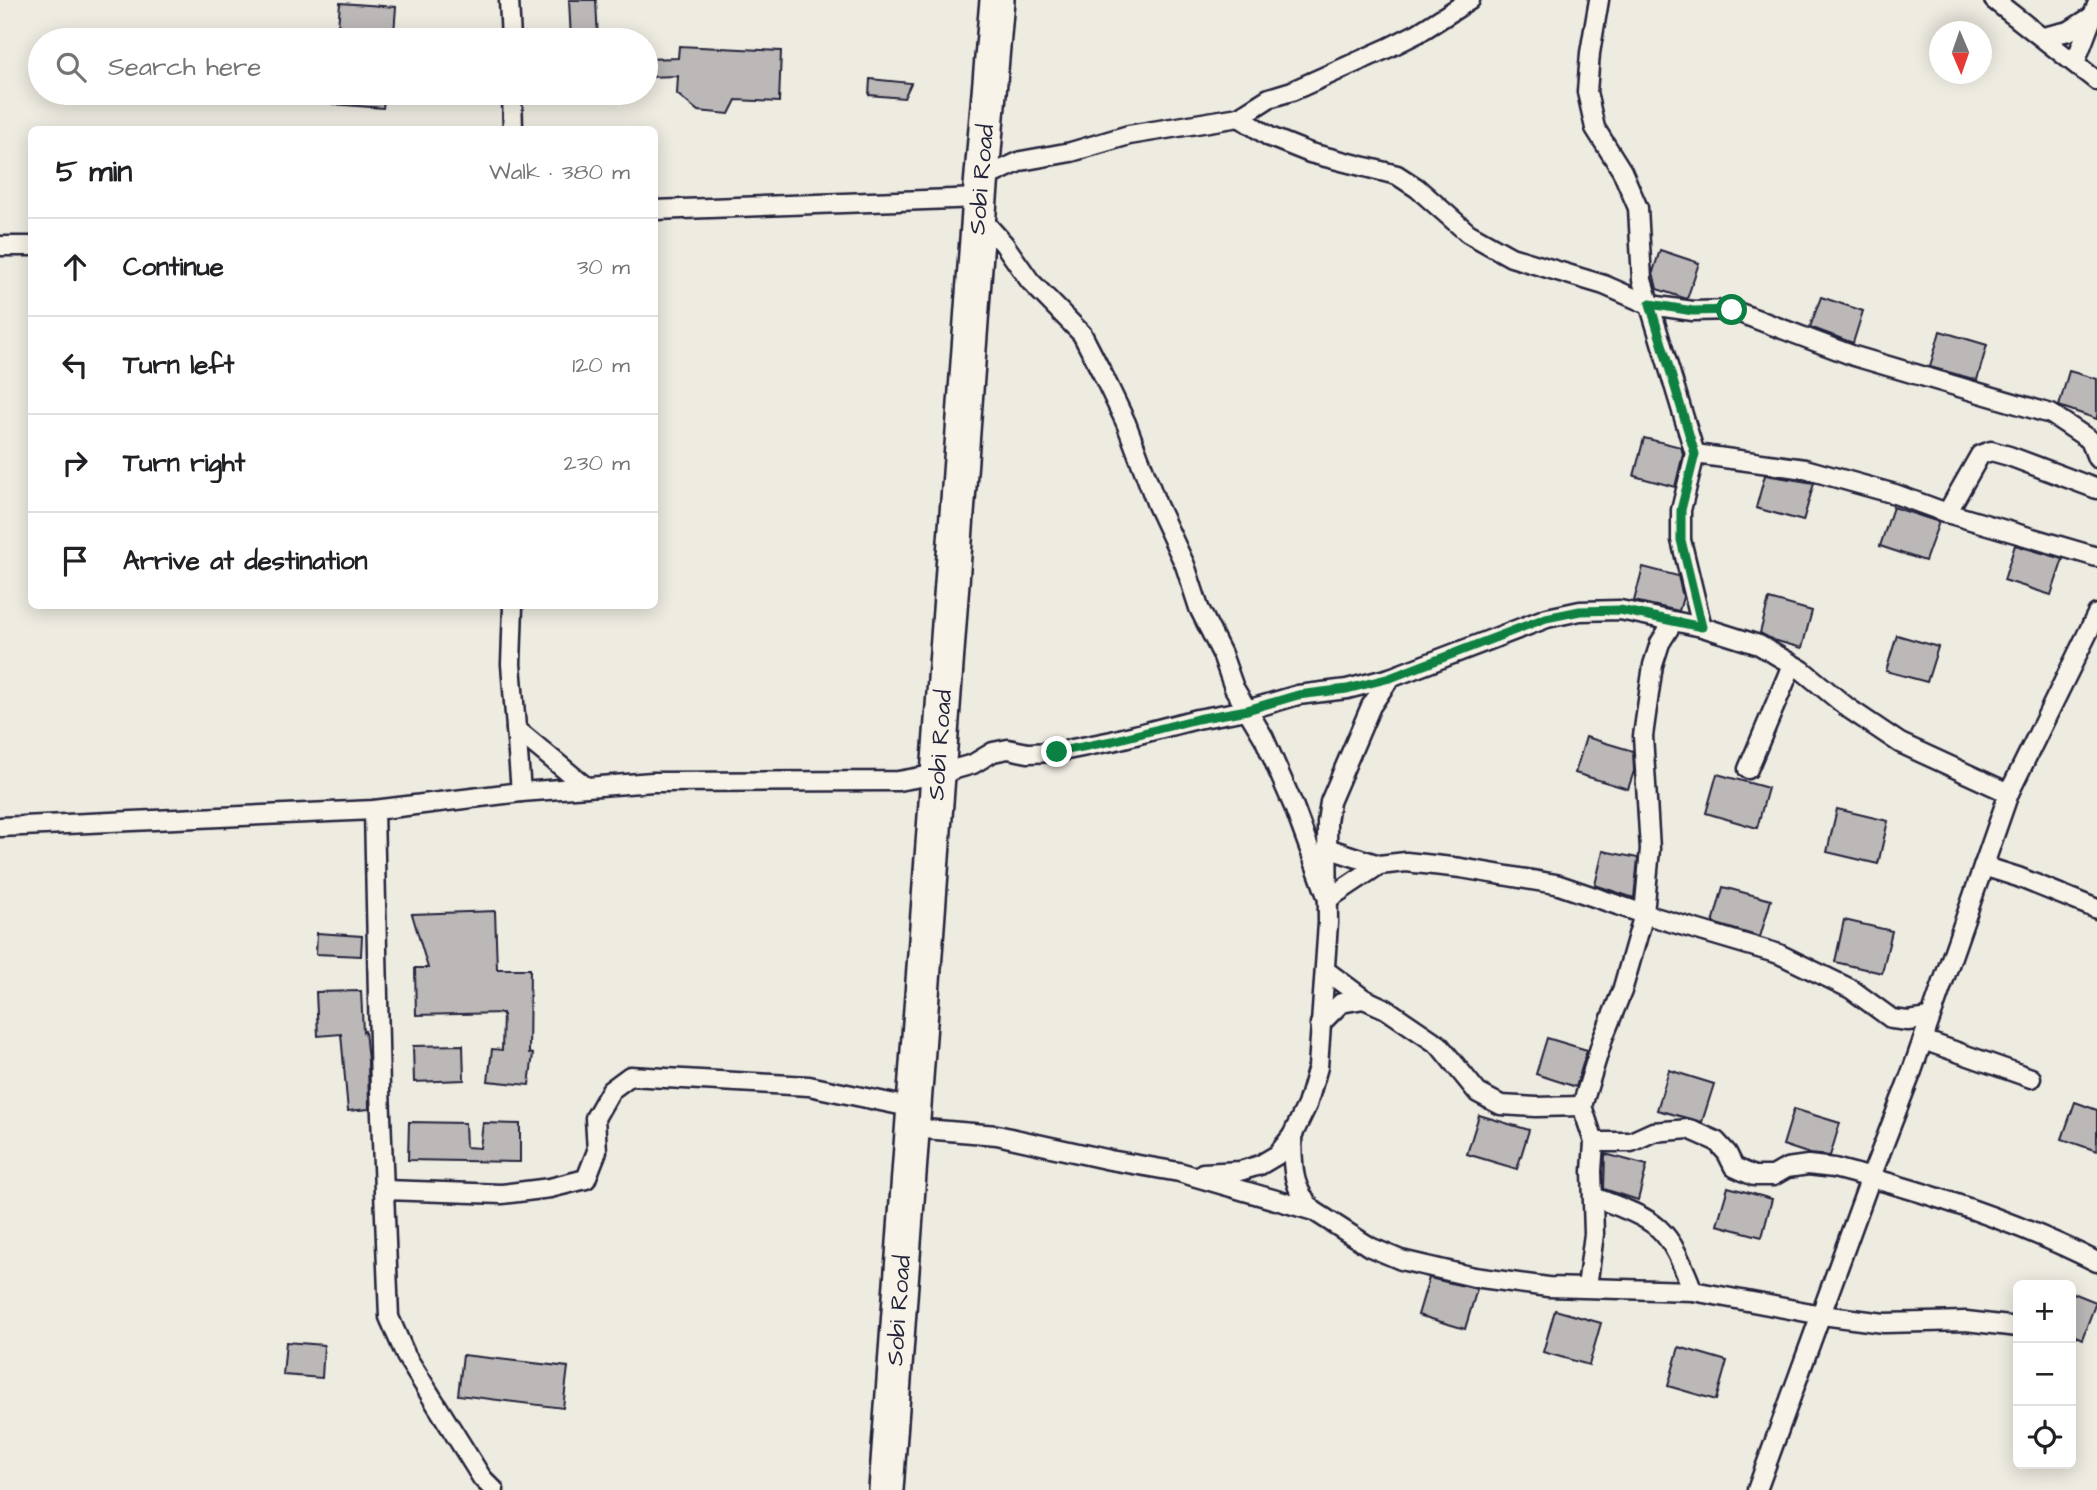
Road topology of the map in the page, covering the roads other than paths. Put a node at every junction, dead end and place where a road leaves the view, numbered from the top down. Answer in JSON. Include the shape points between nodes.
{"nodes":[{"id":1,"x":509,"y":0,"type":"edge"},
{"id":2,"x":997,"y":0,"type":"edge"},
{"id":3,"x":1470,"y":0,"type":"edge"},
{"id":4,"x":1599,"y":0,"type":"edge"},
{"id":5,"x":1994,"y":0,"type":"edge"},
{"id":6,"x":2094,"y":11,"type":"edge"},
{"id":7,"x":510,"y":28,"type":"edge"},
{"id":8,"x":2043,"y":37,"type":"junction"},
{"id":9,"x":2075,"y":63,"type":"junction"},
{"id":10,"x":2097,"y":81,"type":"edge"},
{"id":11,"x":512,"y":105,"type":"edge"},
{"id":12,"x":1239,"y":117,"type":"junction"},
{"id":13,"x":513,"y":126,"type":"edge"},
{"id":14,"x":985,"y":143,"type":"junction"},
{"id":15,"x":1021,"y":161,"type":"junction"},
{"id":16,"x":980,"y":197,"type":"junction"},
{"id":17,"x":658,"y":210,"type":"edge"},
{"id":18,"x":0,"y":246,"type":"edge"},
{"id":19,"x":28,"y":246,"type":"edge"},
{"id":20,"x":1650,"y":304,"type":"junction"},
{"id":21,"x":1695,"y":454,"type":"junction"},
{"id":22,"x":2097,"y":458,"type":"edge"},
{"id":23,"x":2097,"y":489,"type":"edge"},
{"id":24,"x":1947,"y":513,"type":"junction"},
{"id":25,"x":2097,"y":557,"type":"edge"},
{"id":26,"x":513,"y":609,"type":"edge"},
{"id":27,"x":1674,"y":622,"type":"junction"},
{"id":28,"x":2094,"y":625,"type":"edge"},
{"id":29,"x":1702,"y":627,"type":"junction"},
{"id":30,"x":1792,"y":665,"type":"junction"},
{"id":31,"x":1390,"y":678,"type":"junction"},
{"id":32,"x":1247,"y":710,"type":"junction"},
{"id":33,"x":516,"y":729,"type":"junction"},
{"id":34,"x":1748,"y":769,"type":"dead end"},
{"id":35,"x":938,"y":774,"type":"junction"},
{"id":36,"x":586,"y":787,"type":"junction"},
{"id":37,"x":521,"y":792,"type":"junction"},
{"id":38,"x":2010,"y":793,"type":"junction"},
{"id":39,"x":374,"y":810,"type":"junction"},
{"id":40,"x":0,"y":827,"type":"edge"},
{"id":41,"x":1327,"y":848,"type":"junction"},
{"id":42,"x":1379,"y":865,"type":"junction"},
{"id":43,"x":1983,"y":866,"type":"junction"},
{"id":44,"x":1328,"y":899,"type":"junction"},
{"id":45,"x":2097,"y":908,"type":"edge"},
{"id":46,"x":1644,"y":914,"type":"junction"},
{"id":47,"x":1325,"y":970,"type":"junction"},
{"id":48,"x":1364,"y":999,"type":"junction"},
{"id":49,"x":1930,"y":1018,"type":"junction"},
{"id":50,"x":1320,"y":1024,"type":"junction"},
{"id":51,"x":1923,"y":1040,"type":"junction"},
{"id":52,"x":2031,"y":1078,"type":"dead end"},
{"id":53,"x":1582,"y":1106,"type":"junction"},
{"id":54,"x":913,"y":1118,"type":"junction"},
{"id":55,"x":1292,"y":1136,"type":"junction"},
{"id":56,"x":1594,"y":1142,"type":"junction"},
{"id":57,"x":1179,"y":1172,"type":"junction"},
{"id":58,"x":1871,"y":1177,"type":"junction"},
{"id":59,"x":385,"y":1191,"type":"junction"},
{"id":60,"x":1594,"y":1196,"type":"junction"},
{"id":61,"x":1314,"y":1211,"type":"junction"},
{"id":62,"x":2097,"y":1262,"type":"edge"},
{"id":63,"x":1587,"y":1287,"type":"junction"},
{"id":64,"x":1693,"y":1291,"type":"junction"},
{"id":65,"x":1822,"y":1315,"type":"junction"},
{"id":66,"x":2013,"y":1326,"type":"edge"},
{"id":67,"x":494,"y":1490,"type":"edge"},
{"id":68,"x":886,"y":1490,"type":"edge"},
{"id":69,"x":1757,"y":1490,"type":"edge"}],
"edges":[{"from":1,"to":7,"type":"street"},
{"from":2,"to":14,"type":"highway","name":"Sobi Road"},
{"from":3,"to":12,"type":"street","via":[[1398,43],[1269,98]]},
{"from":4,"to":20,"type":"street","via":[[1587,92],[1595,128],[1638,208],[1642,280]]},
{"from":5,"to":8,"type":"street"},
{"from":6,"to":8,"type":"street","via":[[2068,32]]},
{"from":6,"to":9,"type":"street"},
{"from":8,"to":9,"type":"street"},
{"from":9,"to":10,"type":"street"},
{"from":11,"to":13,"type":"street"},
{"from":12,"to":15,"type":"street","via":[[1129,135]]},
{"from":12,"to":20,"type":"street","via":[[1310,153],[1397,175],[1468,233],[1511,257]]},
{"from":14,"to":15,"type":"street"},
{"from":14,"to":16,"type":"highway","name":"Sobi Road"},
{"from":15,"to":16,"type":"street"},
{"from":16,"to":17,"type":"street"},
{"from":16,"to":32,"type":"street","via":[[1030,281],[1082,334],[1126,423],[1199,608]]},
{"from":16,"to":35,"type":"highway","name":"Sobi Road"},
{"from":18,"to":19,"type":"street"},
{"from":20,"to":21,"type":"street"},
{"from":20,"to":22,"type":"street","via":[[1693,311],[1732,310],[1854,356],[2051,414],[2090,440]]},
{"from":21,"to":24,"type":"street","via":[[1805,469]]},
{"from":21,"to":29,"type":"street","via":[[1681,510],[1681,540]]},
{"from":23,"to":24,"type":"street","via":[[1991,451],[1980,455]]},
{"from":24,"to":25,"type":"street"},
{"from":26,"to":33,"type":"street"},
{"from":27,"to":29,"type":"street"},
{"from":27,"to":31,"type":"street","via":[[1620,610],[1569,613]]},
{"from":27,"to":46,"type":"street","via":[[1653,665],[1643,736],[1650,849]]},
{"from":28,"to":38,"type":"street"},
{"from":29,"to":30,"type":"street","via":[[1759,645]]},
{"from":30,"to":34,"type":"street"},
{"from":30,"to":38,"type":"street","via":[[1900,743]]},
{"from":31,"to":32,"type":"street","via":[[1298,695]]},
{"from":31,"to":41,"type":"street","via":[[1371,706],[1330,802]]},
{"from":32,"to":35,"type":"street","via":[[1057,752],[993,752],[973,764]]},
{"from":32,"to":44,"type":"street","via":[[1294,807]]},
{"from":33,"to":36,"type":"street"},
{"from":33,"to":37,"type":"street"},
{"from":35,"to":36,"type":"street","via":[[898,781],[653,782]]},
{"from":35,"to":54,"type":"highway","name":"Sobi Road"},
{"from":36,"to":37,"type":"street"},
{"from":37,"to":39,"type":"street"},
{"from":38,"to":43,"type":"street"},
{"from":39,"to":40,"type":"street"},
{"from":39,"to":59,"type":"street"},
{"from":41,"to":42,"type":"street"},
{"from":41,"to":44,"type":"street"},
{"from":42,"to":44,"type":"street"},
{"from":42,"to":46,"type":"street","via":[[1406,862],[1556,884]]},
{"from":43,"to":45,"type":"street"},
{"from":43,"to":49,"type":"street"},
{"from":44,"to":47,"type":"street"},
{"from":46,"to":49,"type":"street","via":[[1779,954],[1851,989],[1892,1019]]},
{"from":46,"to":53,"type":"street"},
{"from":47,"to":48,"type":"street"},
{"from":47,"to":50,"type":"street"},
{"from":48,"to":50,"type":"street","via":[[1341,1003]]},
{"from":48,"to":53,"type":"street","via":[[1439,1045],[1478,1093],[1501,1104]]},
{"from":49,"to":51,"type":"street"},
{"from":50,"to":55,"type":"street","via":[[1318,1067]]},
{"from":51,"to":52,"type":"street"},
{"from":51,"to":58,"type":"street"},
{"from":53,"to":56,"type":"street"},
{"from":54,"to":57,"type":"street"},
{"from":54,"to":59,"type":"street","via":[[809,1086],[630,1076],[611,1090],[595,1118],[597,1151],[586,1179],[502,1194]]},
{"from":54,"to":68,"type":"highway","name":"Sobi Road"},
{"from":55,"to":57,"type":"street","via":[[1277,1155],[1260,1165],[1240,1171]]},
{"from":55,"to":61,"type":"street","via":[[1300,1196]]},
{"from":56,"to":58,"type":"street","via":[[1631,1142],[1653,1132],[1689,1129],[1716,1141],[1734,1167],[1754,1176],[1773,1176],[1808,1165]]},
{"from":56,"to":60,"type":"street"},
{"from":57,"to":61,"type":"street"},
{"from":58,"to":62,"type":"street","via":[[2048,1237]]},
{"from":58,"to":65,"type":"street"},
{"from":59,"to":67,"type":"street","via":[[390,1317],[406,1356]]},
{"from":60,"to":63,"type":"street"},
{"from":60,"to":64,"type":"street","via":[[1641,1214],[1661,1228],[1677,1251]]},
{"from":61,"to":63,"type":"street","via":[[1401,1261],[1486,1279]]},
{"from":63,"to":64,"type":"street"},
{"from":64,"to":65,"type":"street"},
{"from":65,"to":66,"type":"street","via":[[1884,1323],[1966,1321]]},
{"from":65,"to":69,"type":"street"}]}
